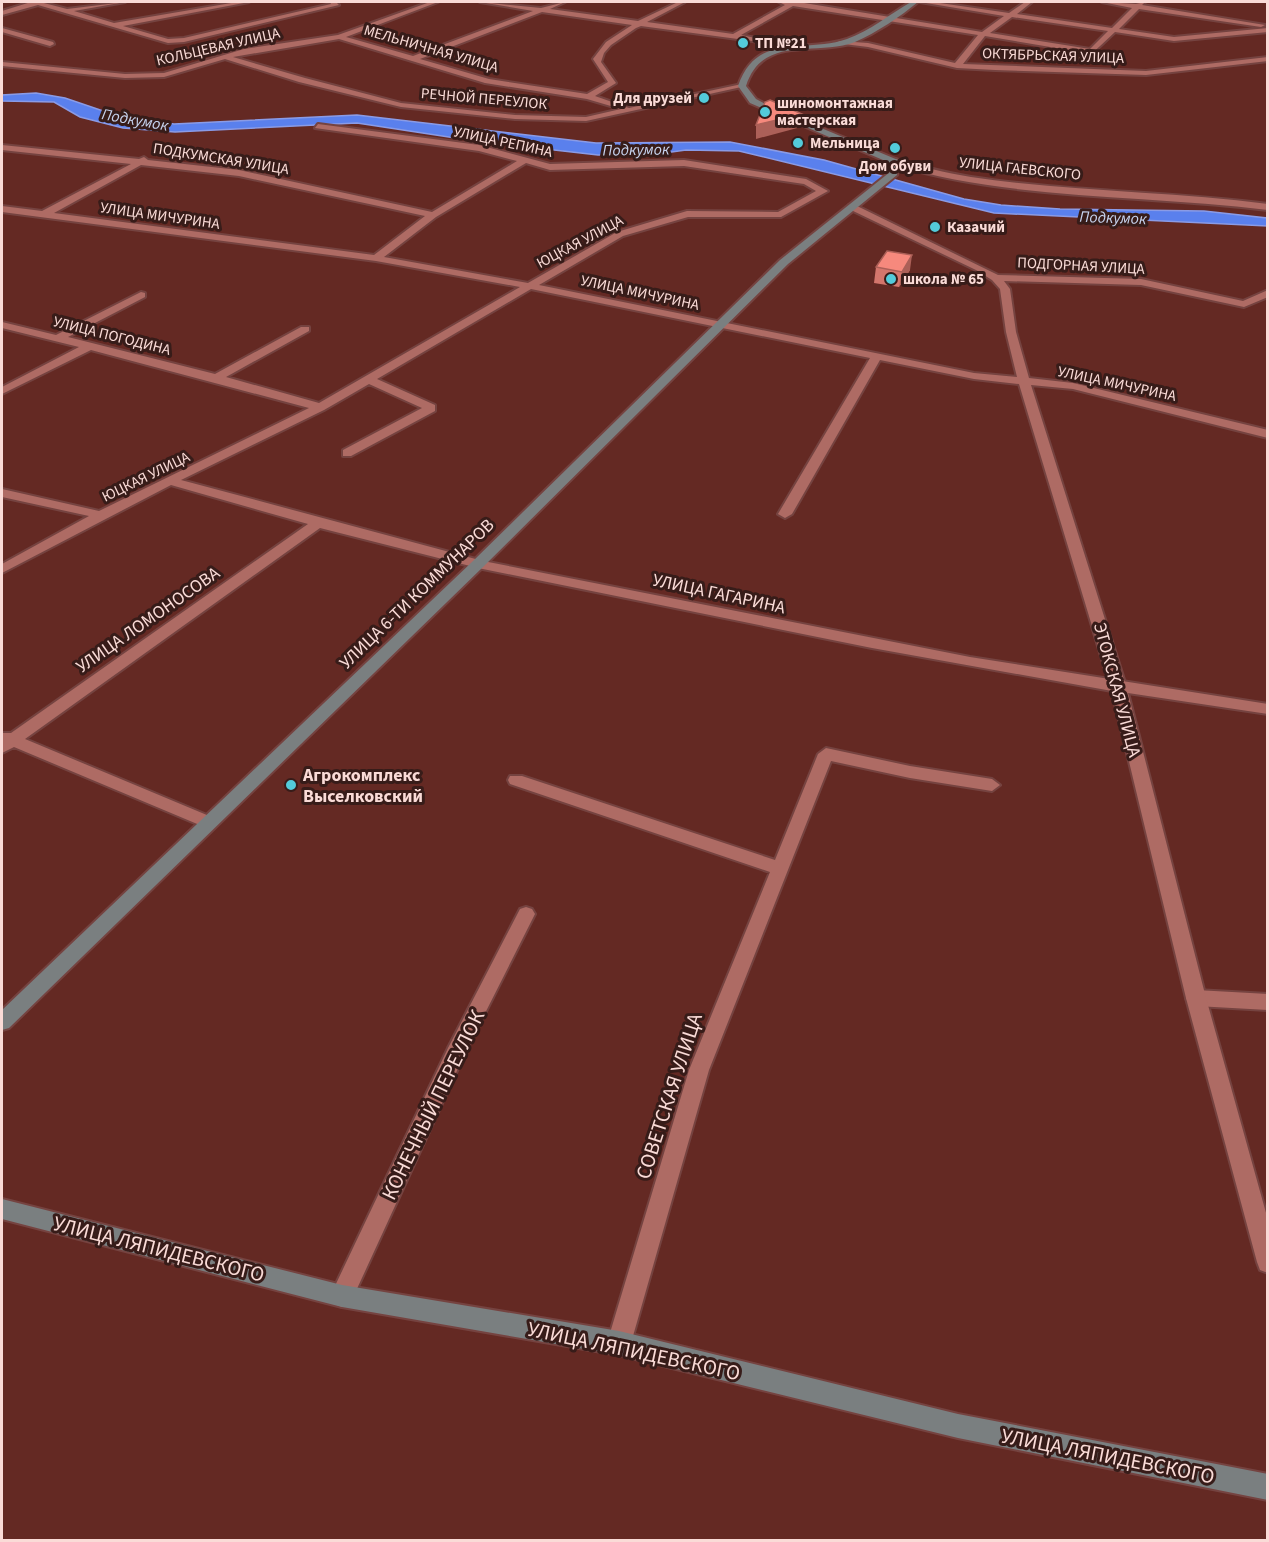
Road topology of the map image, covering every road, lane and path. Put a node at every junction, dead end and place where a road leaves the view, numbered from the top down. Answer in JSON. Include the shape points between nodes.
{"nodes":[{"id":1,"x":40,"y":2,"type":"edge"},
{"id":2,"x":122,"y":2,"type":"edge"},
{"id":3,"x":246,"y":2,"type":"edge"},
{"id":4,"x":333,"y":2,"type":"edge"},
{"id":5,"x":435,"y":2,"type":"edge"},
{"id":6,"x":483,"y":2,"type":"edge"},
{"id":7,"x":562,"y":2,"type":"edge"},
{"id":8,"x":682,"y":2,"type":"edge"},
{"id":9,"x":782,"y":2,"type":"edge"},
{"id":10,"x":795,"y":2,"type":"edge"},
{"id":11,"x":915,"y":2,"type":"edge"},
{"id":12,"x":923,"y":2,"type":"edge"},
{"id":13,"x":1029,"y":2,"type":"edge"},
{"id":14,"x":1105,"y":2,"type":"edge"},
{"id":15,"x":1140,"y":4,"type":"edge"},
{"id":16,"x":541,"y":10,"type":"junction"},
{"id":17,"x":67,"y":11,"type":"junction"},
{"id":18,"x":2,"y":13,"type":"edge"},
{"id":19,"x":1007,"y":16,"type":"junction"},
{"id":20,"x":885,"y":19,"type":"junction"},
{"id":21,"x":639,"y":24,"type":"junction"},
{"id":22,"x":111,"y":26,"type":"junction"},
{"id":23,"x":1268,"y":28,"type":"edge"},
{"id":24,"x":2,"y":30,"type":"edge"},
{"id":25,"x":1113,"y":32,"type":"junction"},
{"id":26,"x":982,"y":35,"type":"junction"},
{"id":27,"x":339,"y":37,"type":"junction"},
{"id":28,"x":733,"y":37,"type":"junction"},
{"id":29,"x":840,"y":43,"type":"junction"},
{"id":30,"x":50,"y":44,"type":"dead end"},
{"id":31,"x":779,"y":50,"type":"junction"},
{"id":32,"x":1090,"y":51,"type":"junction"},
{"id":33,"x":227,"y":57,"type":"junction"},
{"id":34,"x":415,"y":58,"type":"junction"},
{"id":35,"x":1268,"y":59,"type":"edge"},
{"id":36,"x":2,"y":64,"type":"edge"},
{"id":37,"x":957,"y":66,"type":"junction"},
{"id":38,"x":1074,"y":71,"type":"junction"},
{"id":39,"x":742,"y":86,"type":"junction"},
{"id":40,"x":588,"y":98,"type":"junction"},
{"id":41,"x":629,"y":109,"type":"junction"},
{"id":42,"x":318,"y":126,"type":"dead end"},
{"id":43,"x":2,"y":147,"type":"edge"},
{"id":44,"x":144,"y":160,"type":"junction"},
{"id":45,"x":525,"y":160,"type":"junction"},
{"id":46,"x":895,"y":162,"type":"junction"},
{"id":47,"x":823,"y":191,"type":"joint"},
{"id":48,"x":857,"y":203,"type":"junction"},
{"id":49,"x":1268,"y":207,"type":"edge"},
{"id":50,"x":2,"y":209,"type":"edge"},
{"id":51,"x":433,"y":214,"type":"junction"},
{"id":52,"x":43,"y":215,"type":"junction"},
{"id":53,"x":376,"y":258,"type":"junction"},
{"id":54,"x":996,"y":278,"type":"junction"},
{"id":55,"x":530,"y":285,"type":"junction"},
{"id":56,"x":1268,"y":293,"type":"edge"},
{"id":57,"x":141,"y":295,"type":"dead end"},
{"id":58,"x":2,"y":325,"type":"edge"},
{"id":59,"x":718,"y":325,"type":"junction"},
{"id":60,"x":305,"y":329,"type":"dead end"},
{"id":61,"x":58,"y":338,"type":"junction"},
{"id":62,"x":89,"y":346,"type":"junction"},
{"id":63,"x":876,"y":357,"type":"junction"},
{"id":64,"x":215,"y":379,"type":"junction"},
{"id":65,"x":368,"y":379,"type":"junction"},
{"id":66,"x":1024,"y":382,"type":"junction"},
{"id":67,"x":2,"y":391,"type":"edge"},
{"id":68,"x":320,"y":407,"type":"junction"},
{"id":69,"x":1268,"y":434,"type":"edge"},
{"id":70,"x":347,"y":453,"type":"dead end"},
{"id":71,"x":170,"y":481,"type":"junction"},
{"id":72,"x":2,"y":493,"type":"edge"},
{"id":73,"x":785,"y":514,"type":"dead end"},
{"id":74,"x":101,"y":515,"type":"junction"},
{"id":75,"x":318,"y":523,"type":"junction"},
{"id":76,"x":478,"y":564,"type":"junction"},
{"id":77,"x":2,"y":569,"type":"edge"},
{"id":78,"x":1119,"y":689,"type":"junction"},
{"id":79,"x":1268,"y":709,"type":"edge"},
{"id":80,"x":5,"y":742,"type":"edge"},
{"id":81,"x":516,"y":780,"type":"dead end"},
{"id":82,"x":992,"y":785,"type":"dead end"},
{"id":83,"x":208,"y":822,"type":"junction"},
{"id":84,"x":778,"y":868,"type":"junction"},
{"id":85,"x":526,"y":914,"type":"dead end"},
{"id":86,"x":1196,"y":998,"type":"junction"},
{"id":87,"x":1268,"y":1002,"type":"edge"},
{"id":88,"x":2,"y":1022,"type":"edge"},
{"id":89,"x":2,"y":1209,"type":"edge"},
{"id":90,"x":1268,"y":1262,"type":"edge"},
{"id":91,"x":342,"y":1296,"type":"junction"},
{"id":92,"x":619,"y":1343,"type":"junction"},
{"id":93,"x":1268,"y":1487,"type":"edge"}],
"edges":[{"from":1,"to":17,"type":"street"},
{"from":1,"to":18,"type":"street"},
{"from":2,"to":17,"type":"street"},
{"from":3,"to":22,"type":"street"},
{"from":4,"to":22,"type":"street","via":[[336,4],[184,40],[168,41]]},
{"from":5,"to":27,"type":"street","name":"КОЛЬЦЕВАЯ УЛИЦА"},
{"from":6,"to":16,"type":"street"},
{"from":7,"to":16,"type":"street"},
{"from":8,"to":21,"type":"street"},
{"from":9,"to":10,"type":"street"},
{"from":10,"to":20,"type":"street"},
{"from":10,"to":28,"type":"street"},
{"from":11,"to":20,"type":"main road"},
{"from":12,"to":19,"type":"street"},
{"from":13,"to":19,"type":"street"},
{"from":14,"to":15,"type":"street"},
{"from":15,"to":23,"type":"street"},
{"from":15,"to":25,"type":"street"},
{"from":16,"to":21,"type":"street"},
{"from":16,"to":34,"type":"street"},
{"from":17,"to":22,"type":"street"},
{"from":19,"to":25,"type":"street"},
{"from":19,"to":26,"type":"street"},
{"from":20,"to":26,"type":"street"},
{"from":20,"to":29,"type":"main road"},
{"from":21,"to":28,"type":"street"},
{"from":21,"to":40,"type":"street","via":[[601,49],[598,65],[612,83]]},
{"from":23,"to":25,"type":"street","via":[[1174,39]]},
{"from":24,"to":30,"type":"street"},
{"from":25,"to":32,"type":"street"},
{"from":26,"to":32,"type":"street"},
{"from":26,"to":37,"type":"street"},
{"from":27,"to":33,"type":"street","name":"КОЛЬЦЕВАЯ УЛИЦА"},
{"from":27,"to":34,"type":"street","name":"МЕЛЬНИЧНАЯ УЛИЦА"},
{"from":28,"to":31,"type":"street","via":[[776,45]]},
{"from":29,"to":31,"type":"main road"},
{"from":29,"to":37,"type":"street","name":"ОКТЯБРЬСКАЯ УЛИЦА","via":[[868,45]]},
{"from":31,"to":39,"type":"main road","via":[[753,62]]},
{"from":32,"to":38,"type":"street"},
{"from":33,"to":36,"type":"street","name":"КОЛЬЦЕВАЯ УЛИЦА","via":[[181,72],[147,77]]},
{"from":33,"to":41,"type":"street","name":"РЕЧНОЙ ПЕРЕУЛОК","via":[[401,105],[515,117],[586,119]]},
{"from":34,"to":40,"type":"street","name":"МЕЛЬНИЧНАЯ УЛИЦА","via":[[489,81]]},
{"from":35,"to":38,"type":"street","name":"ОКТЯБРЬСКАЯ УЛИЦА","via":[[1146,73]]},
{"from":37,"to":38,"type":"street","name":"ОКТЯБРЬСКАЯ УЛИЦА"},
{"from":39,"to":41,"type":"street","name":"РЕЧНОЙ ПЕРЕУЛОК"},
{"from":39,"to":46,"type":"main road","name":"УЛИЦА ГАЕВСКОГО","via":[[753,101],[770,110]]},
{"from":40,"to":41,"type":"street","name":"МЕЛЬНИЧНАЯ УЛИЦА"},
{"from":42,"to":45,"type":"street","name":"УЛИЦА РЕПИНА","via":[[479,148]]},
{"from":43,"to":44,"type":"street","name":"ПОДКУМСКАЯ УЛИЦА"},
{"from":44,"to":51,"type":"street","name":"ПОДКУМСКАЯ УЛИЦА","via":[[239,173]]},
{"from":44,"to":52,"type":"street"},
{"from":45,"to":47,"type":"street","name":"УЛИЦА РЕПИНА","via":[[550,167],[684,163],[806,182]]},
{"from":45,"to":51,"type":"street"},
{"from":46,"to":48,"type":"main road","name":"УЛИЦА 6-ТИ КОММУНАРОВ","via":[[894,173]]},
{"from":46,"to":49,"type":"street","name":"УЛИЦА ГАЕВСКОГО","via":[[990,184]]},
{"from":47,"to":55,"type":"street","name":"ЮЦКАЯ УЛИЦА","via":[[781,214],[687,214],[620,234]]},
{"from":48,"to":54,"type":"street"},
{"from":48,"to":59,"type":"main road","name":"УЛИЦА 6-ТИ КОММУНАРОВ","via":[[784,262]]},
{"from":50,"to":52,"type":"street","name":"УЛИЦА МИЧУРИНА"},
{"from":51,"to":53,"type":"street"},
{"from":52,"to":53,"type":"street","name":"УЛИЦА МИЧУРИНА"},
{"from":53,"to":55,"type":"street","name":"УЛИЦА МИЧУРИНА"},
{"from":54,"to":56,"type":"street","name":"ПОДГОРНАЯ УЛИЦА","via":[[1141,282],[1244,304]]},
{"from":54,"to":66,"type":"street","name":"ЭТОКСКАЯ УЛИЦА","via":[[1005,289]]},
{"from":55,"to":59,"type":"street","name":"УЛИЦА МИЧУРИНА"},
{"from":55,"to":65,"type":"street","name":"ЮЦКАЯ УЛИЦА"},
{"from":57,"to":61,"type":"street"},
{"from":58,"to":61,"type":"street","name":"УЛИЦА ПОГОДИНА"},
{"from":59,"to":63,"type":"street","name":"УЛИЦА МИЧУРИНА"},
{"from":59,"to":76,"type":"main road","name":"УЛИЦА 6-ТИ КОММУНАРОВ"},
{"from":60,"to":64,"type":"street"},
{"from":61,"to":62,"type":"street","name":"УЛИЦА ПОГОДИНА"},
{"from":62,"to":64,"type":"street","name":"УЛИЦА ПОГОДИНА"},
{"from":62,"to":67,"type":"street"},
{"from":63,"to":66,"type":"street","name":"УЛИЦА МИЧУРИНА"},
{"from":63,"to":73,"type":"street"},
{"from":64,"to":68,"type":"street","name":"УЛИЦА ПОГОДИНА"},
{"from":65,"to":68,"type":"street","name":"ЮЦКАЯ УЛИЦА"},
{"from":65,"to":70,"type":"street","via":[[431,408]]},
{"from":66,"to":69,"type":"street","name":"УЛИЦА МИЧУРИНА","via":[[1072,386]]},
{"from":66,"to":78,"type":"street","name":"ЭТОКСКАЯ УЛИЦА"},
{"from":68,"to":71,"type":"street","name":"ЮЦКАЯ УЛИЦА"},
{"from":71,"to":74,"type":"street","name":"ЮЦКАЯ УЛИЦА"},
{"from":71,"to":75,"type":"street","name":"УЛИЦА ГАГАРИНА"},
{"from":72,"to":74,"type":"street"},
{"from":74,"to":77,"type":"street","name":"ЮЦКАЯ УЛИЦА"},
{"from":75,"to":76,"type":"street","name":"УЛИЦА ГАГАРИНА"},
{"from":75,"to":80,"type":"street","name":"УЛИЦА ЛОМОНОСОВА"},
{"from":76,"to":78,"type":"street","name":"УЛИЦА ГАГАРИНА","via":[[792,629]]},
{"from":76,"to":83,"type":"main road","name":"УЛИЦА 6-ТИ КОММУНАРОВ"},
{"from":78,"to":79,"type":"street","name":"УЛИЦА ГАГАРИНА"},
{"from":78,"to":86,"type":"street","name":"ЭТОКСКАЯ УЛИЦА"},
{"from":80,"to":83,"type":"street"},
{"from":81,"to":84,"type":"street"},
{"from":82,"to":84,"type":"street","name":"СОВЕТСКАЯ УЛИЦА","via":[[826,754]]},
{"from":83,"to":88,"type":"main road","name":"УЛИЦА 6-ТИ КОММУНАРОВ"},
{"from":84,"to":92,"type":"street","name":"СОВЕТСКАЯ УЛИЦА","via":[[699,1070]]},
{"from":85,"to":91,"type":"street","name":"КОНЕЧНЫЙ ПЕРЕУЛОК","via":[[458,1048]]},
{"from":86,"to":87,"type":"street"},
{"from":86,"to":90,"type":"street","name":"ЭТОКСКАЯ УЛИЦА"},
{"from":89,"to":91,"type":"main road","name":"УЛИЦА ЛЯПИДЕВСКОГО"},
{"from":91,"to":92,"type":"main road","name":"УЛИЦА ЛЯПИДЕВСКОГО"},
{"from":92,"to":93,"type":"main road","name":"УЛИЦА ЛЯПИДЕВСКОГО","via":[[958,1426]]}]}
